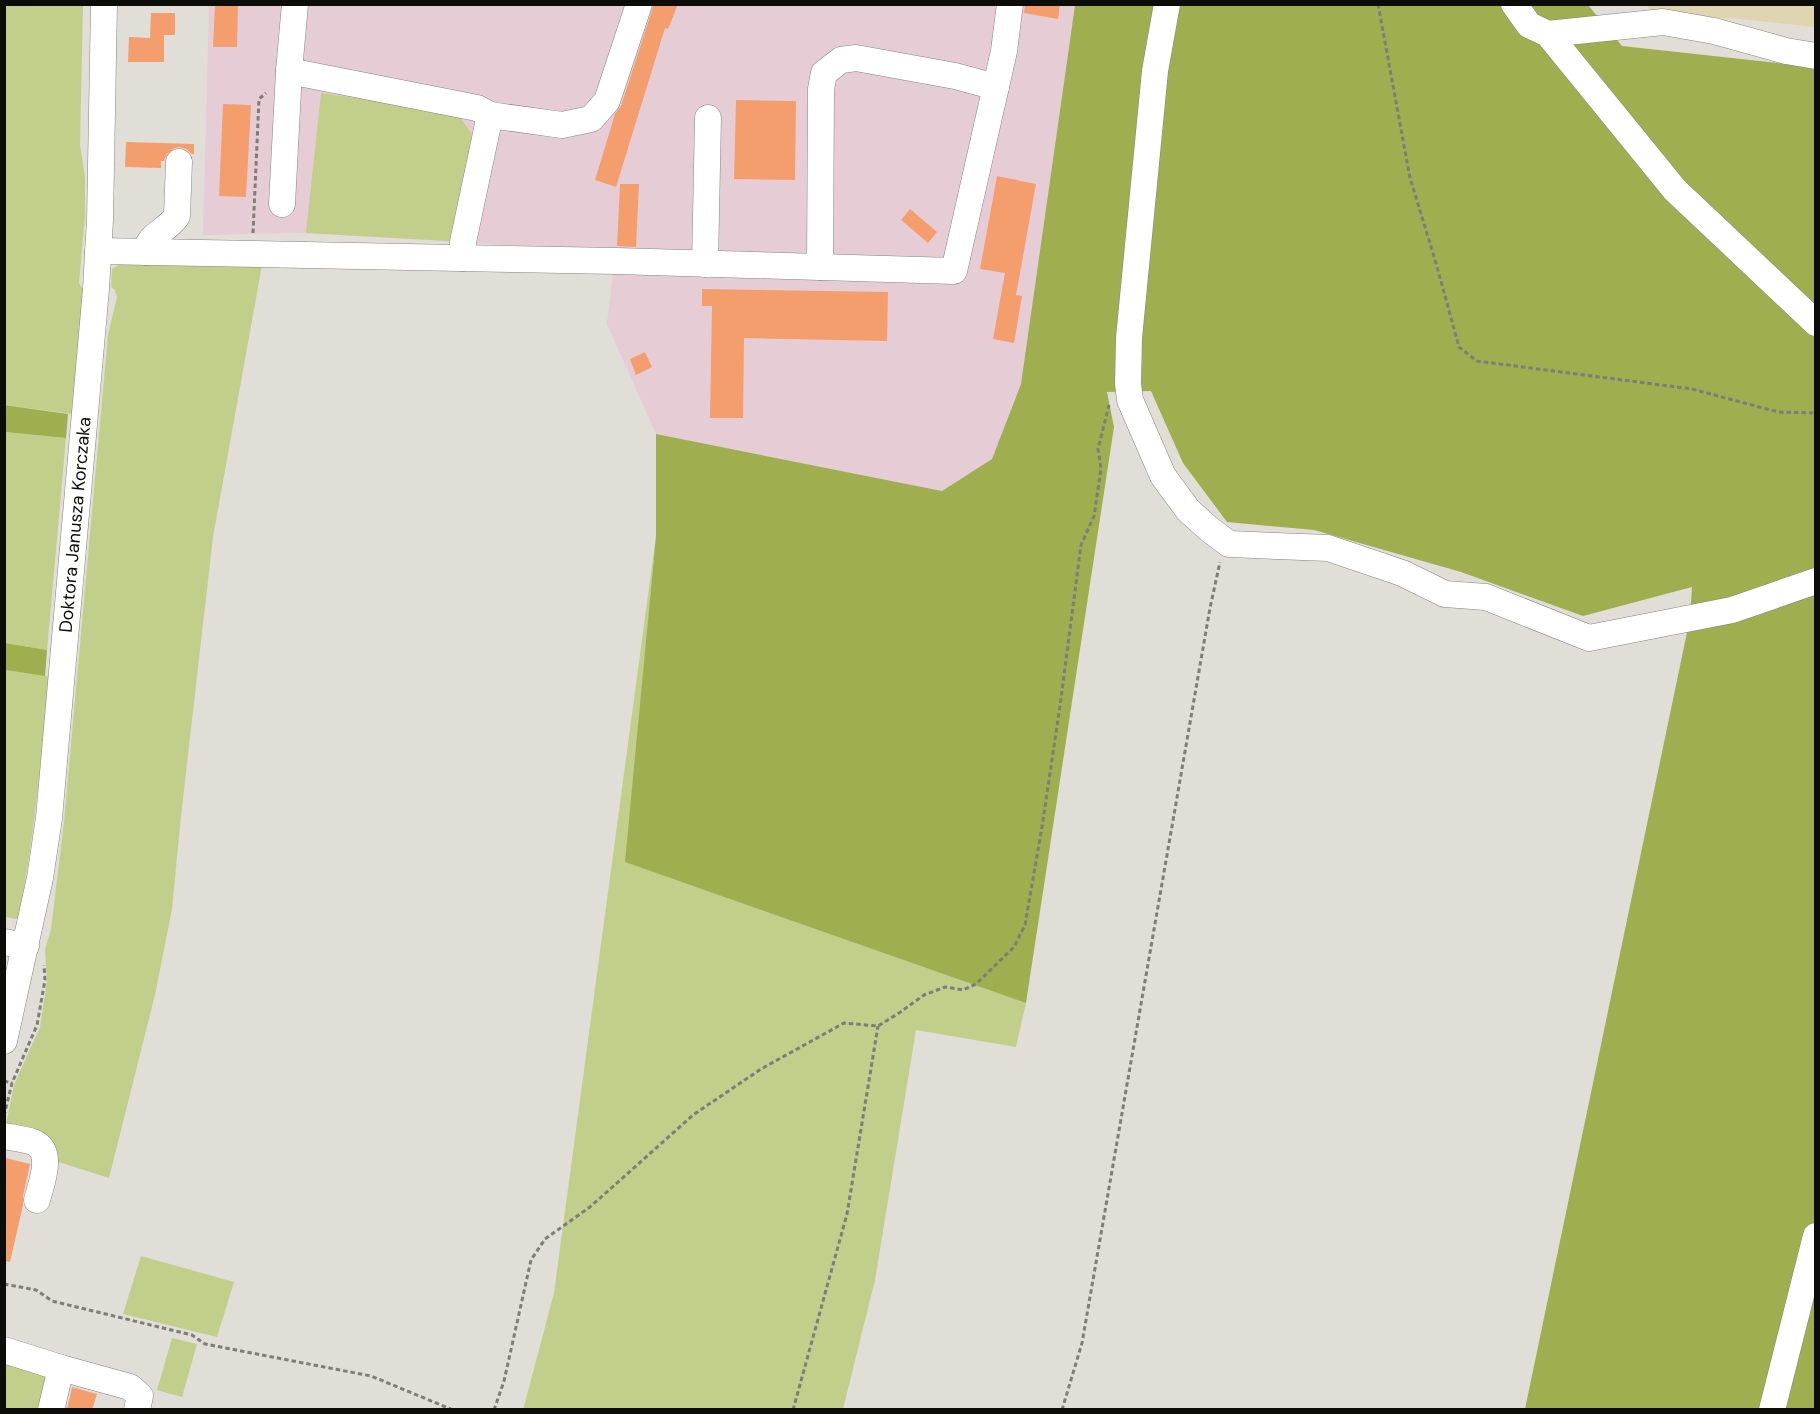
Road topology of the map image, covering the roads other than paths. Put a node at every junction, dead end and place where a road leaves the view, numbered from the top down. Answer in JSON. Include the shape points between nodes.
{"nodes":[{"id":1,"x":104,"y":4,"type":"edge"},
{"id":2,"x":295,"y":4,"type":"edge"},
{"id":3,"x":639,"y":4,"type":"edge"},
{"id":4,"x":1010,"y":4,"type":"edge"},
{"id":5,"x":1167,"y":4,"type":"edge"},
{"id":6,"x":1514,"y":4,"type":"edge"},
{"id":7,"x":1548,"y":34,"type":"junction"},
{"id":8,"x":1815,"y":56,"type":"edge"},
{"id":9,"x":289,"y":71,"type":"junction"},
{"id":10,"x":996,"y":87,"type":"junction"},
{"id":11,"x":489,"y":115,"type":"junction"},
{"id":12,"x":708,"y":118,"type":"dead end"},
{"id":13,"x":179,"y":162,"type":"dead end"},
{"id":14,"x":282,"y":204,"type":"dead end"},
{"id":15,"x":98,"y":251,"type":"junction"},
{"id":16,"x":145,"y":252,"type":"junction"},
{"id":17,"x":463,"y":258,"type":"junction"},
{"id":18,"x":705,"y":264,"type":"junction"},
{"id":19,"x":820,"y":267,"type":"junction"},
{"id":20,"x":1815,"y":323,"type":"edge"},
{"id":21,"x":1815,"y":581,"type":"edge"},
{"id":22,"x":15,"y":944,"type":"edge"},
{"id":23,"x":4,"y":1041,"type":"edge"},
{"id":24,"x":4,"y":1136,"type":"edge"},
{"id":25,"x":37,"y":1200,"type":"dead end"},
{"id":26,"x":1815,"y":1236,"type":"edge"},
{"id":27,"x":4,"y":1350,"type":"edge"},
{"id":28,"x":61,"y":1368,"type":"junction"},
{"id":29,"x":51,"y":1410,"type":"edge"},
{"id":30,"x":137,"y":1410,"type":"edge"},
{"id":31,"x":1772,"y":1410,"type":"edge"}],
"edges":[{"from":1,"to":15,"type":"street","name":"Doktora Janusza Korczaka"},
{"from":2,"to":9,"type":"street"},
{"from":3,"to":11,"type":"street","via":[[607,101],[591,118],[562,125]]},
{"from":4,"to":10,"type":"street"},
{"from":5,"to":21,"type":"street","via":[[1155,71],[1128,384],[1130,400],[1163,476],[1188,510],[1209,529],[1228,544],[1328,548],[1402,573],[1445,594],[1486,597],[1589,638],[1732,610]]},
{"from":6,"to":7,"type":"street","via":[[1529,25]]},
{"from":7,"to":8,"type":"street","via":[[1663,22]]},
{"from":7,"to":20,"type":"street","via":[[1675,190]]},
{"from":9,"to":11,"type":"street","via":[[477,108]]},
{"from":9,"to":14,"type":"street"},
{"from":10,"to":19,"type":"street","via":[[954,271]]},
{"from":10,"to":19,"type":"street","via":[[856,58],[841,60],[824,73]]},
{"from":11,"to":17,"type":"street"},
{"from":12,"to":18,"type":"street"},
{"from":13,"to":16,"type":"street","via":[[177,216],[148,241]]},
{"from":15,"to":16,"type":"street"},
{"from":15,"to":22,"type":"street","name":"Doktora Janusza Korczaka","via":[[50,807],[40,878]]},
{"from":16,"to":17,"type":"street"},
{"from":17,"to":18,"type":"street"},
{"from":18,"to":19,"type":"street"},
{"from":22,"to":23,"type":"street","name":"Doktora Janusza Korczaka"},
{"from":24,"to":25,"type":"street","via":[[41,1147],[45,1168]]},
{"from":26,"to":31,"type":"street"},
{"from":27,"to":28,"type":"street"},
{"from":28,"to":29,"type":"street"},
{"from":28,"to":30,"type":"street","via":[[130,1387],[140,1396]]}]}
